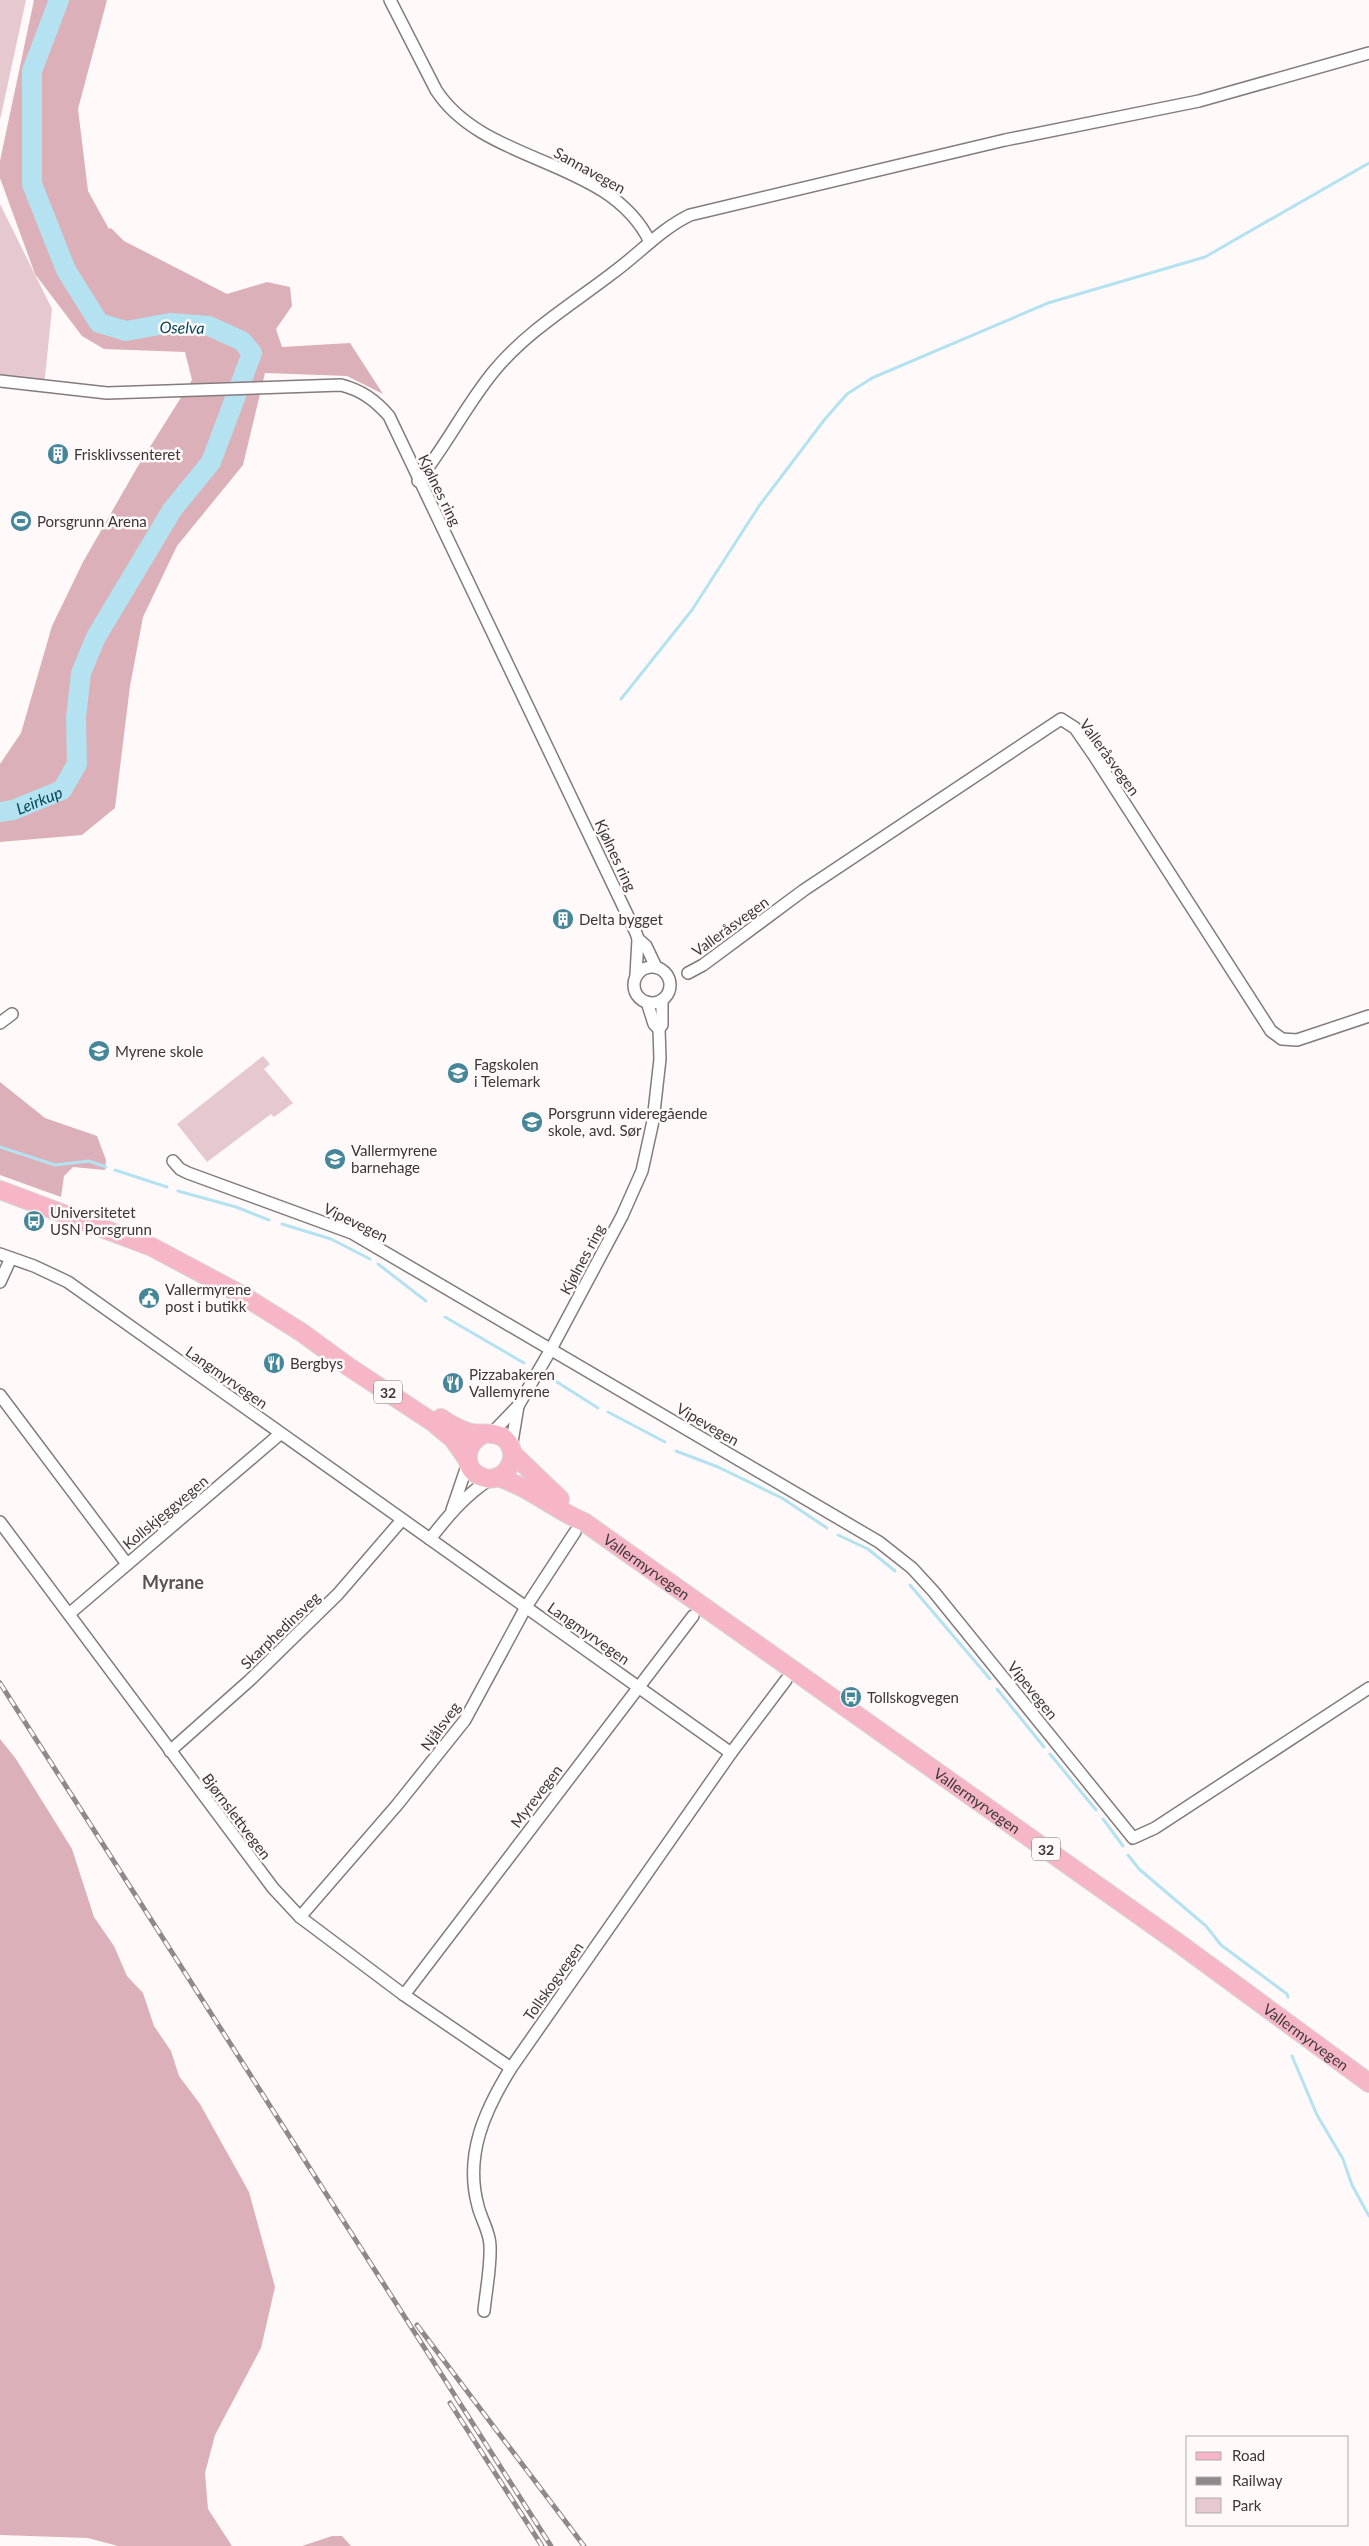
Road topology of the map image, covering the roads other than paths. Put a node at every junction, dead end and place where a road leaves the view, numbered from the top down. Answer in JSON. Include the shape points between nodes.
{"nodes":[{"id":1,"x":390,"y":0,"type":"edge"},
{"id":2,"x":1369,"y":53,"type":"edge"},
{"id":3,"x":650,"y":242,"type":"junction"},
{"id":4,"x":0,"y":381,"type":"edge"},
{"id":5,"x":418,"y":481,"type":"junction"},
{"id":6,"x":638,"y":939,"type":"junction"},
{"id":7,"x":656,"y":967,"type":"junction"},
{"id":8,"x":688,"y":973,"type":"dead end"},
{"id":9,"x":636,"y":975,"type":"junction"},
{"id":10,"x":662,"y":1000,"type":"junction"},
{"id":11,"x":647,"y":1002,"type":"junction"},
{"id":12,"x":12,"y":1014,"type":"dead end"},
{"id":13,"x":1369,"y":1016,"type":"edge"},
{"id":14,"x":0,"y":1023,"type":"edge"},
{"id":15,"x":659,"y":1029,"type":"junction"},
{"id":16,"x":173,"y":1161,"type":"dead end"},
{"id":17,"x":0,"y":1190,"type":"edge"},
{"id":18,"x":0,"y":1198,"type":"edge"},
{"id":19,"x":0,"y":1254,"type":"edge"},
{"id":20,"x":12,"y":1258,"type":"junction"},
{"id":21,"x":186,"y":1266,"type":"junction"},
{"id":22,"x":0,"y":1282,"type":"edge"},
{"id":23,"x":301,"y":1332,"type":"junction"},
{"id":24,"x":550,"y":1351,"type":"junction"},
{"id":25,"x":0,"y":1395,"type":"edge"},
{"id":26,"x":518,"y":1406,"type":"junction"},
{"id":27,"x":280,"y":1434,"type":"junction"},
{"id":28,"x":487,"y":1434,"type":"junction"},
{"id":29,"x":512,"y":1450,"type":"junction"},
{"id":30,"x":468,"y":1461,"type":"junction"},
{"id":31,"x":495,"y":1478,"type":"junction"},
{"id":32,"x":451,"y":1512,"type":"junction"},
{"id":33,"x":401,"y":1520,"type":"junction"},
{"id":34,"x":0,"y":1522,"type":"edge"},
{"id":35,"x":580,"y":1527,"type":"junction"},
{"id":36,"x":430,"y":1539,"type":"junction"},
{"id":37,"x":127,"y":1564,"type":"junction"},
{"id":38,"x":526,"y":1607,"type":"junction"},
{"id":39,"x":69,"y":1614,"type":"junction"},
{"id":40,"x":692,"y":1616,"type":"dead end"},
{"id":41,"x":786,"y":1680,"type":"dead end"},
{"id":42,"x":638,"y":1685,"type":"junction"},
{"id":43,"x":1369,"y":1688,"type":"edge"},
{"id":44,"x":170,"y":1751,"type":"junction"},
{"id":45,"x":730,"y":1753,"type":"junction"},
{"id":46,"x":300,"y":1918,"type":"junction"},
{"id":47,"x":404,"y":1995,"type":"junction"},
{"id":48,"x":510,"y":2068,"type":"junction"},
{"id":49,"x":1369,"y":2082,"type":"edge"},
{"id":50,"x":484,"y":2311,"type":"dead end"}],
"edges":[{"from":1,"to":3,"type":"street","name":"Sannavegen","via":[[436,90],[457,115],[477,129],[602,191],[633,214]]},
{"from":2,"to":3,"type":"street","via":[[1199,101],[1005,140],[700,211],[679,220]]},
{"from":3,"to":5,"type":"street","via":[[538,330],[496,368]]},
{"from":4,"to":5,"type":"street","name":"Kjølnes ring","via":[[107,393],[326,384],[346,386],[366,394],[379,404],[388,416]]},
{"from":5,"to":6,"type":"street","name":"Kjølnes ring"},
{"from":6,"to":7,"type":"street","name":"Kjølnes ring","via":[[646,946]]},
{"from":6,"to":9,"type":"street","name":"Kjølnes ring"},
{"from":7,"to":9,"type":"street","via":[[642,969]]},
{"from":7,"to":10,"type":"street","via":[[670,981],[668,994]]},
{"from":8,"to":13,"type":"street","name":"Valleråsvegen","via":[[804,890],[1061,719],[1075,728],[1093,754],[1271,1031],[1282,1039],[1297,1040]]},
{"from":9,"to":11,"type":"street","via":[[634,988]]},
{"from":10,"to":11,"type":"street"},
{"from":10,"to":15,"type":"street","name":"Kjølnes ring","via":[[662,1026]]},
{"from":11,"to":15,"type":"street","name":"Kjølnes ring","via":[[654,1024]]},
{"from":12,"to":14,"type":"street"},
{"from":15,"to":24,"type":"street","name":"Kjølnes ring","via":[[660,1059],[653,1121],[642,1171],[622,1216]]},
{"from":16,"to":24,"type":"street","name":"Vipevegen","via":[[188,1173],[352,1233]]},
{"from":17,"to":21,"type":"main road","number":"32","via":[[152,1247]]},
{"from":18,"to":21,"type":"main road","number":"32","via":[[149,1256]]},
{"from":19,"to":20,"type":"street","name":"Langmyrvegen"},
{"from":20,"to":22,"type":"street"},
{"from":20,"to":27,"type":"street","name":"Langmyrvegen","via":[[68,1282]]},
{"from":21,"to":23,"type":"main road","number":"32","via":[[242,1295]]},
{"from":23,"to":28,"type":"main road","number":"32","via":[[354,1360],[449,1423],[470,1432]]},
{"from":23,"to":30,"type":"main road","number":"32","via":[[444,1430]]},
{"from":24,"to":26,"type":"street","name":"Kjølnes ring"},
{"from":24,"to":43,"type":"street","name":"Vipevegen","via":[[864,1531],[896,1555],[924,1581],[964,1628],[1133,1838],[1155,1828]]},
{"from":25,"to":37,"type":"street"},
{"from":26,"to":28,"type":"street","name":"Kjølnes ring"},
{"from":26,"to":29,"type":"street","name":"Kjølnes ring"},
{"from":27,"to":33,"type":"street","name":"Langmyrvegen"},
{"from":27,"to":37,"type":"street","name":"Kollskjeggvegen"},
{"from":28,"to":29,"type":"main road","number":"32","via":[[501,1436]]},
{"from":28,"to":30,"type":"main road","via":[[470,1444]]},
{"from":29,"to":31,"type":"main road","via":[[509,1468]]},
{"from":29,"to":35,"type":"main road","name":"Vallermyrvegen","number":"32","via":[[572,1508]]},
{"from":30,"to":31,"type":"main road","number":"32","via":[[477,1475]]},
{"from":30,"to":32,"type":"street"},
{"from":31,"to":32,"type":"street","via":[[472,1492]]},
{"from":31,"to":35,"type":"main road","name":"Vallermyrvegen","number":"32","via":[[523,1486]]},
{"from":32,"to":36,"type":"street"},
{"from":33,"to":36,"type":"street","name":"Langmyrvegen"},
{"from":33,"to":44,"type":"street","name":"Skarphedinsveg","via":[[338,1594],[250,1680]]},
{"from":34,"to":39,"type":"street","name":"Bjørnslettvegen"},
{"from":35,"to":38,"type":"street","name":"Njålsveg"},
{"from":35,"to":49,"type":"main road","name":"Vallermyrvegen","number":"32","via":[[1177,1942]]},
{"from":36,"to":38,"type":"street","name":"Langmyrvegen"},
{"from":37,"to":39,"type":"street","name":"Kollskjeggvegen"},
{"from":38,"to":42,"type":"street","name":"Langmyrvegen"},
{"from":38,"to":46,"type":"street","name":"Njålsveg","via":[[465,1720]]},
{"from":39,"to":44,"type":"street","name":"Bjørnslettvegen"},
{"from":40,"to":42,"type":"street","name":"Myrevegen"},
{"from":41,"to":45,"type":"street","name":"Tollskogvegen"},
{"from":42,"to":45,"type":"street","name":"Langmyrvegen"},
{"from":42,"to":47,"type":"street","name":"Myrevegen"},
{"from":44,"to":46,"type":"street","name":"Bjørnslettvegen","via":[[273,1888]]},
{"from":45,"to":48,"type":"street","name":"Tollskogvegen"},
{"from":46,"to":47,"type":"street","name":"Bjørnslettvegen"},
{"from":47,"to":48,"type":"street","name":"Bjørnslettvegen"},
{"from":48,"to":50,"type":"street","name":"Tollskogvegen","via":[[480,2126],[474,2152],[473,2180],[490,2246]]}]}
